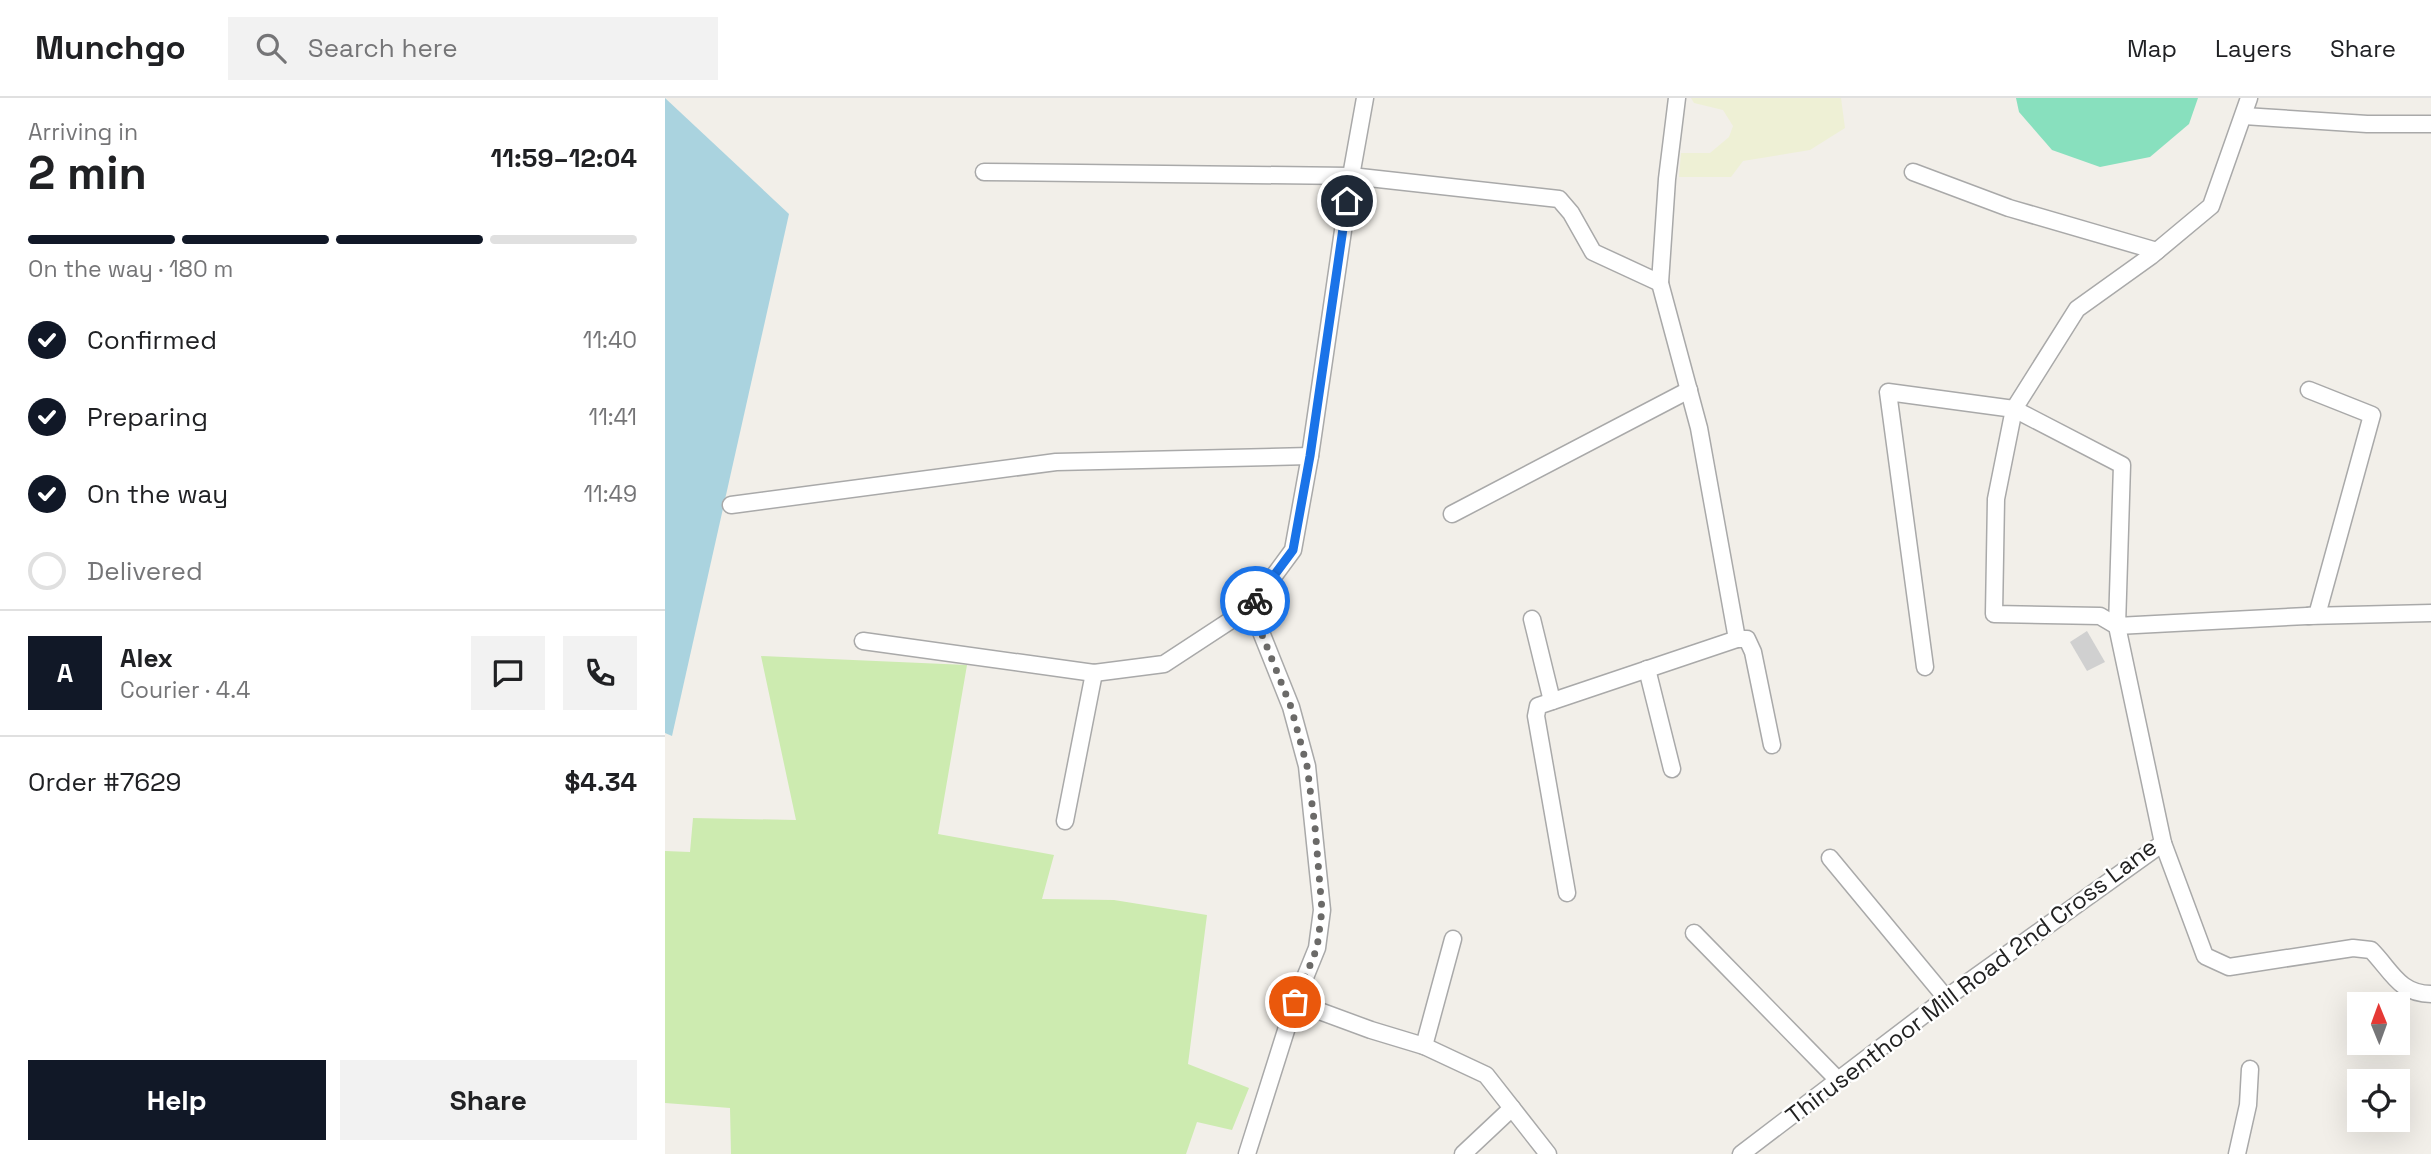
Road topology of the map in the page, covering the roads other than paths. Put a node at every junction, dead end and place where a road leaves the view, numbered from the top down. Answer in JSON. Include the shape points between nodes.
{"nodes":[{"id":1,"x":1365,"y":98,"type":"edge"},
{"id":2,"x":1677,"y":98,"type":"edge"},
{"id":3,"x":2249,"y":98,"type":"edge"},
{"id":4,"x":2244,"y":116,"type":"junction"},
{"id":5,"x":2431,"y":124,"type":"edge"},
{"id":6,"x":984,"y":172,"type":"dead end"},
{"id":7,"x":1913,"y":173,"type":"dead end"},
{"id":8,"x":1351,"y":176,"type":"junction"},
{"id":9,"x":2157,"y":251,"type":"junction"},
{"id":10,"x":1660,"y":283,"type":"junction"},
{"id":11,"x":1689,"y":390,"type":"junction"},
{"id":12,"x":2309,"y":390,"type":"dead end"},
{"id":13,"x":2014,"y":409,"type":"junction"},
{"id":14,"x":1310,"y":456,"type":"junction"},
{"id":15,"x":731,"y":505,"type":"dead end"},
{"id":16,"x":1452,"y":514,"type":"dead end"},
{"id":17,"x":1251,"y":607,"type":"junction"},
{"id":18,"x":2431,"y":613,"type":"edge"},
{"id":19,"x":2307,"y":616,"type":"junction"},
{"id":20,"x":1532,"y":619,"type":"dead end"},
{"id":21,"x":2117,"y":626,"type":"junction"},
{"id":22,"x":1737,"y":639,"type":"junction"},
{"id":23,"x":863,"y":641,"type":"dead end"},
{"id":24,"x":1925,"y":667,"type":"dead end"},
{"id":25,"x":1647,"y":669,"type":"junction"},
{"id":26,"x":1094,"y":673,"type":"junction"},
{"id":27,"x":1552,"y":701,"type":"junction"},
{"id":28,"x":1772,"y":745,"type":"dead end"},
{"id":29,"x":1672,"y":769,"type":"dead end"},
{"id":30,"x":1065,"y":821,"type":"dead end"},
{"id":31,"x":2163,"y":843,"type":"junction"},
{"id":32,"x":1830,"y":858,"type":"dead end"},
{"id":33,"x":1567,"y":893,"type":"dead end"},
{"id":34,"x":1694,"y":933,"type":"dead end"},
{"id":35,"x":1453,"y":939,"type":"dead end"},
{"id":36,"x":2431,"y":994,"type":"edge"},
{"id":37,"x":1946,"y":998,"type":"junction"},
{"id":38,"x":1295,"y":1002,"type":"junction"},
{"id":39,"x":1424,"y":1045,"type":"junction"},
{"id":40,"x":2250,"y":1069,"type":"dead end"},
{"id":41,"x":1837,"y":1080,"type":"junction"},
{"id":42,"x":1512,"y":1108,"type":"junction"},
{"id":43,"x":1247,"y":1154,"type":"edge"},
{"id":44,"x":1463,"y":1154,"type":"edge"},
{"id":45,"x":1548,"y":1154,"type":"edge"},
{"id":46,"x":1741,"y":1154,"type":"edge"},
{"id":47,"x":2237,"y":1154,"type":"edge"}],
"edges":[{"from":1,"to":8,"type":"street"},
{"from":2,"to":10,"type":"street"},
{"from":3,"to":4,"type":"street"},
{"from":4,"to":5,"type":"street"},
{"from":4,"to":9,"type":"street","via":[[2211,206]]},
{"from":6,"to":8,"type":"street"},
{"from":7,"to":9,"type":"street","via":[[2009,208]]},
{"from":8,"to":10,"type":"street","via":[[1559,199],[1593,251]]},
{"from":8,"to":14,"type":"street"},
{"from":9,"to":13,"type":"street","via":[[2077,309]]},
{"from":10,"to":11,"type":"street"},
{"from":11,"to":16,"type":"street"},
{"from":11,"to":22,"type":"street"},
{"from":12,"to":19,"type":"street","via":[[2372,415],[2316,615]]},
{"from":13,"to":21,"type":"street","name":"Thirusenthoor Mill Road 2nd Cross Lane","via":[[2122,465]]},
{"from":13,"to":21,"type":"street","via":[[1996,499],[1994,614],[2099,616]]},
{"from":13,"to":24,"type":"street","via":[[1888,392]]},
{"from":14,"to":15,"type":"street","via":[[1056,462]]},
{"from":14,"to":17,"type":"street","via":[[1293,550]]},
{"from":17,"to":26,"type":"street","via":[[1164,664]]},
{"from":17,"to":38,"type":"street","via":[[1291,707],[1307,766],[1315,827],[1322,910],[1317,948]]},
{"from":18,"to":19,"type":"street"},
{"from":19,"to":21,"type":"street"},
{"from":20,"to":27,"type":"street"},
{"from":21,"to":31,"type":"street","name":"Thirusenthoor Mill Road 2nd Cross Lane"},
{"from":22,"to":25,"type":"street"},
{"from":22,"to":28,"type":"street","via":[[1747,639],[1753,652]]},
{"from":23,"to":26,"type":"street"},
{"from":25,"to":27,"type":"street"},
{"from":25,"to":29,"type":"street"},
{"from":26,"to":30,"type":"street"},
{"from":27,"to":33,"type":"street","via":[[1538,706],[1536,716]]},
{"from":31,"to":36,"type":"street","via":[[2205,956],[2229,967],[2353,948],[2371,950],[2398,983],[2417,994]]},
{"from":31,"to":37,"type":"street","name":"Thirusenthoor Mill Road 2nd Cross Lane"},
{"from":32,"to":37,"type":"street"},
{"from":34,"to":41,"type":"street"},
{"from":35,"to":39,"type":"street"},
{"from":37,"to":41,"type":"street","name":"Thirusenthoor Mill Road 2nd Cross Lane"},
{"from":38,"to":39,"type":"street"},
{"from":38,"to":43,"type":"street"},
{"from":39,"to":42,"type":"street","via":[[1486,1075]]},
{"from":40,"to":47,"type":"street"},
{"from":41,"to":46,"type":"street","name":"Thirusenthoor Mill Road 2nd Cross Lane"},
{"from":42,"to":44,"type":"street"},
{"from":42,"to":45,"type":"street"}]}
